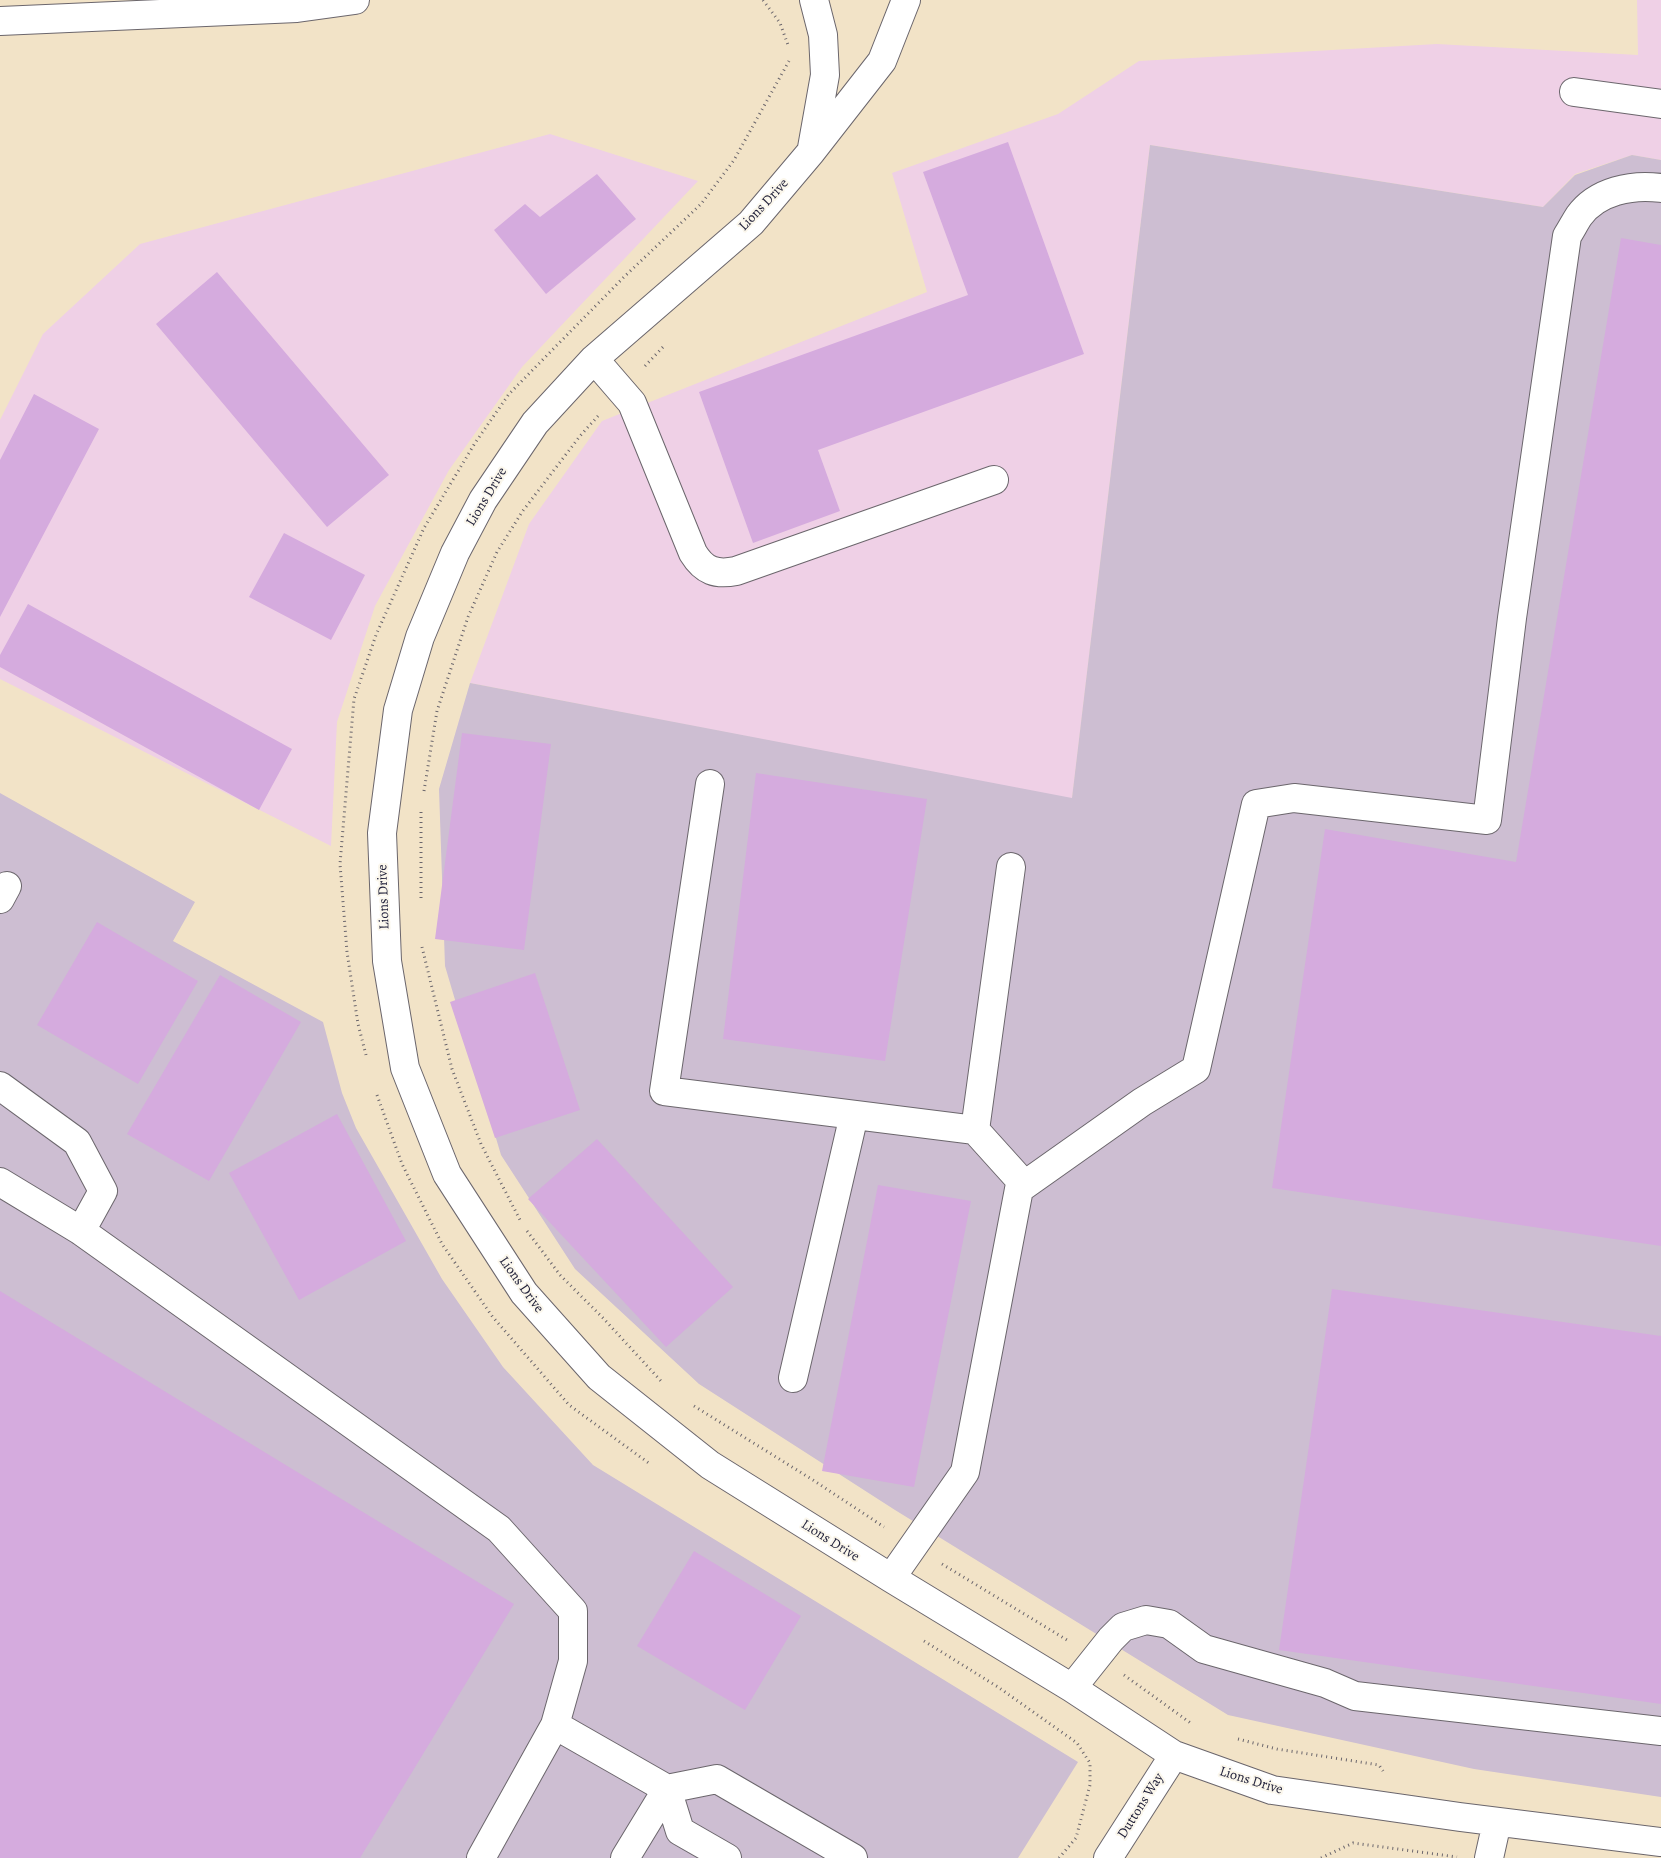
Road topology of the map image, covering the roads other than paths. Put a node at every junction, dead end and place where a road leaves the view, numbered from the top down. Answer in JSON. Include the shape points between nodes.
{"nodes":[{"id":1,"x":355,"y":0,"type":"edge"},
{"id":2,"x":814,"y":0,"type":"edge"},
{"id":3,"x":906,"y":0,"type":"edge"},
{"id":4,"x":0,"y":21,"type":"edge"},
{"id":5,"x":1574,"y":92,"type":"dead end"},
{"id":6,"x":1661,"y":104,"type":"edge"},
{"id":7,"x":812,"y":152,"type":"junction"},
{"id":8,"x":1661,"y":188,"type":"edge"},
{"id":9,"x":594,"y":359,"type":"junction"},
{"id":10,"x":994,"y":480,"type":"dead end"},
{"id":11,"x":710,"y":784,"type":"dead end"},
{"id":12,"x":1011,"y":867,"type":"dead end"},
{"id":13,"x":0,"y":1086,"type":"edge"},
{"id":14,"x":854,"y":1115,"type":"junction"},
{"id":15,"x":975,"y":1130,"type":"junction"},
{"id":16,"x":0,"y":1182,"type":"edge"},
{"id":17,"x":1019,"y":1189,"type":"junction"},
{"id":18,"x":81,"y":1231,"type":"junction"},
{"id":19,"x":793,"y":1378,"type":"dead end"},
{"id":20,"x":891,"y":1578,"type":"junction"},
{"id":21,"x":1072,"y":1688,"type":"junction"},
{"id":22,"x":555,"y":1725,"type":"junction"},
{"id":23,"x":1661,"y":1732,"type":"edge"},
{"id":24,"x":1174,"y":1755,"type":"junction"},
{"id":25,"x":667,"y":1789,"type":"junction"},
{"id":26,"x":1497,"y":1822,"type":"junction"},
{"id":27,"x":1661,"y":1842,"type":"edge"},
{"id":28,"x":481,"y":1858,"type":"edge"},
{"id":29,"x":625,"y":1858,"type":"edge"},
{"id":30,"x":727,"y":1858,"type":"edge"},
{"id":31,"x":853,"y":1858,"type":"edge"},
{"id":32,"x":1108,"y":1858,"type":"edge"},
{"id":33,"x":1489,"y":1858,"type":"edge"}],
"edges":[{"from":1,"to":4,"type":"street","via":[[297,8]]},
{"from":2,"to":7,"type":"street","via":[[823,35],[825,75]]},
{"from":3,"to":7,"type":"street","name":"Lions Drive","via":[[882,61]]},
{"from":5,"to":6,"type":"street"},
{"from":7,"to":9,"type":"street","name":"Lions Drive","via":[[751,223]]},
{"from":8,"to":17,"type":"street","via":[[1621,188],[1598,199],[1580,214],[1567,236],[1512,618],[1487,820],[1294,798],[1256,804],[1196,1069],[1142,1102]]},
{"from":9,"to":10,"type":"street","via":[[632,403],[692,553],[709,570],[724,574],[736,571]]},
{"from":9,"to":20,"type":"street","name":"Lions Drive","via":[[535,422],[482,500],[455,552],[420,637],[398,710],[382,833],[387,961],[405,1068],[447,1174],[524,1293],[599,1378],[710,1465]]},
{"from":11,"to":14,"type":"street","via":[[664,1091]]},
{"from":12,"to":15,"type":"street"},
{"from":13,"to":18,"type":"street","via":[[77,1142],[103,1191]]},
{"from":14,"to":15,"type":"street"},
{"from":14,"to":19,"type":"street"},
{"from":15,"to":17,"type":"street","via":[[1021,1181]]},
{"from":16,"to":18,"type":"street"},
{"from":17,"to":20,"type":"street","via":[[965,1472]]},
{"from":18,"to":22,"type":"street","via":[[499,1528],[573,1611],[573,1661]]},
{"from":20,"to":21,"type":"street","name":"Lions Drive"},
{"from":21,"to":23,"type":"street","via":[[1123,1627],[1146,1620],[1169,1624],[1204,1649],[1325,1682],[1354,1696]]},
{"from":21,"to":24,"type":"street","name":"Lions Drive"},
{"from":22,"to":25,"type":"street"},
{"from":22,"to":28,"type":"street"},
{"from":24,"to":26,"type":"street","name":"Lions Drive","via":[[1272,1790]]},
{"from":24,"to":32,"type":"street","name":"Duttons Way"},
{"from":25,"to":29,"type":"street"},
{"from":25,"to":30,"type":"street","via":[[680,1831]]},
{"from":25,"to":31,"type":"street","via":[[717,1779]]},
{"from":26,"to":27,"type":"street","name":"Lions Drive"},
{"from":26,"to":33,"type":"street"}]}
